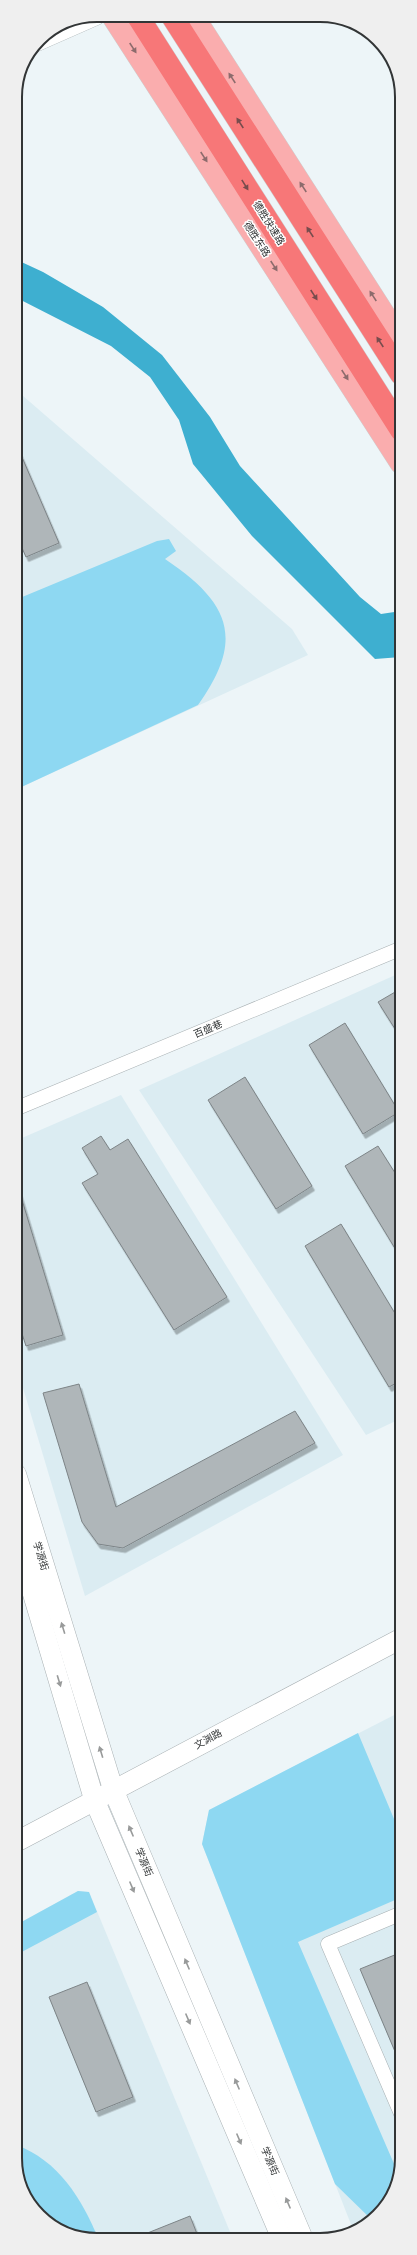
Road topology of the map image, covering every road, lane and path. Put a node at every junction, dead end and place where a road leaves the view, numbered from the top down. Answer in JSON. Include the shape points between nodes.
{"nodes":[{"id":1,"x":117,"y":22,"type":"edge"},
{"id":2,"x":141,"y":22,"type":"edge"},
{"id":3,"x":176,"y":22,"type":"edge"},
{"id":4,"x":197,"y":22,"type":"edge"},
{"id":5,"x":395,"y":332,"type":"edge"},
{"id":6,"x":395,"y":365,"type":"edge"},
{"id":7,"x":395,"y":421,"type":"edge"},
{"id":8,"x":395,"y":454,"type":"edge"},
{"id":9,"x":395,"y":951,"type":"edge"},
{"id":10,"x":22,"y":1106,"type":"edge"},
{"id":11,"x":22,"y":1493,"type":"edge"},
{"id":12,"x":22,"y":1557,"type":"edge"},
{"id":13,"x":395,"y":1642,"type":"edge"},
{"id":14,"x":113,"y":1789,"type":"junction"},
{"id":15,"x":94,"y":1799,"type":"junction"},
{"id":16,"x":22,"y":1839,"type":"edge"},
{"id":17,"x":395,"y":1916,"type":"edge"},
{"id":18,"x":395,"y":2100,"type":"edge"},
{"id":19,"x":279,"y":2233,"type":"edge"},
{"id":20,"x":300,"y":2233,"type":"edge"}],
"edges":[{"from":1,"to":8,"type":"main road","name":"德胜东路","one_way":true},
{"from":2,"to":7,"type":"highway","name":"德胜快速路","one_way":true},
{"from":6,"to":3,"type":"highway","one_way":true},
{"from":5,"to":4,"type":"main road","one_way":true},
{"from":9,"to":10,"type":"street","name":"百盛巷"},
{"from":14,"to":11,"type":"main road","name":"学源街","one_way":true},
{"from":12,"to":15,"type":"main road","name":"学源街","one_way":true},
{"from":13,"to":14,"type":"main road","name":"文渊路"},
{"from":14,"to":15,"type":"main road","name":"文渊路"},
{"from":20,"to":14,"type":"main road","name":"学源街","one_way":true},
{"from":15,"to":16,"type":"main road","name":"文渊路"},
{"from":15,"to":19,"type":"main road","name":"学源街","one_way":true},
{"from":17,"to":18,"type":"street","via":[[328,1944]]}]}
